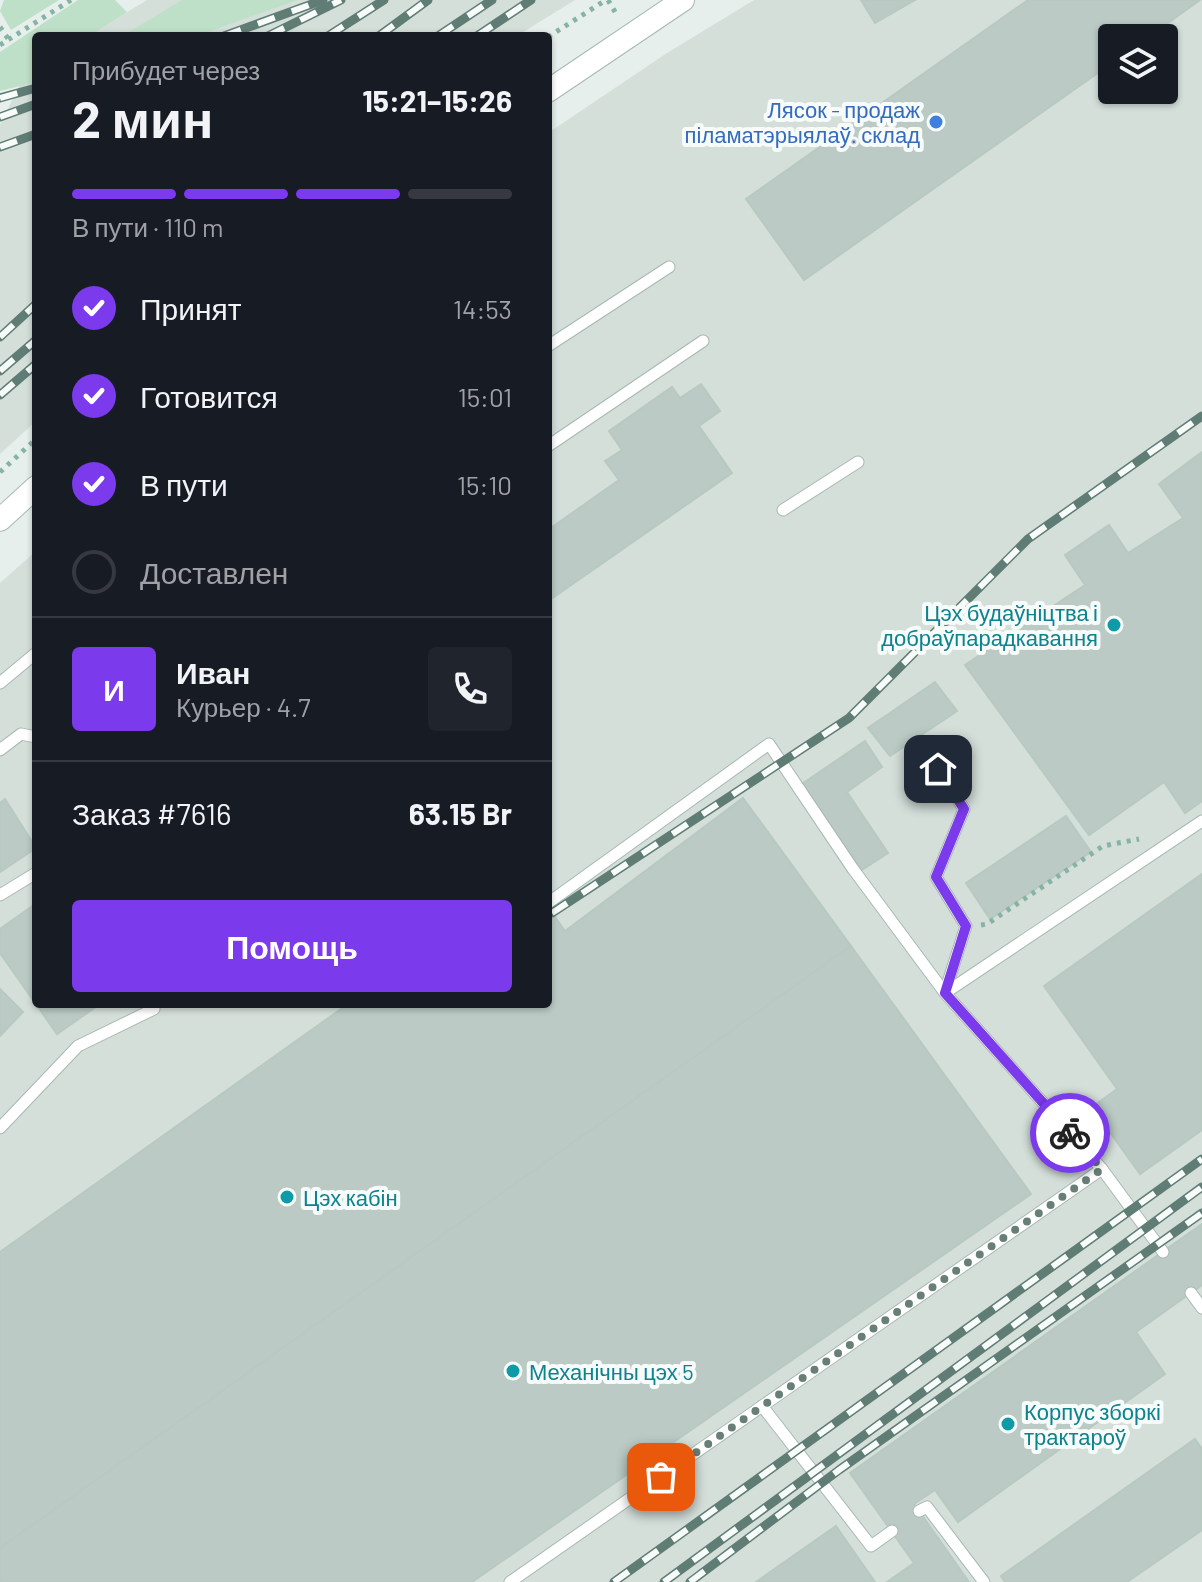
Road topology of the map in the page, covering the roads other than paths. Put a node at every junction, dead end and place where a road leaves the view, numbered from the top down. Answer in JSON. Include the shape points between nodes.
{"nodes":[{"id":1,"x":683,"y":0,"type":"edge"},
{"id":2,"x":552,"y":88,"type":"edge"},
{"id":3,"x":669,"y":267,"type":"dead end"},
{"id":4,"x":703,"y":341,"type":"dead end"},
{"id":5,"x":552,"y":343,"type":"edge"},
{"id":6,"x":552,"y":443,"type":"edge"},
{"id":7,"x":858,"y":462,"type":"dead end"},
{"id":8,"x":32,"y":491,"type":"edge"},
{"id":9,"x":783,"y":510,"type":"dead end"},
{"id":10,"x":0,"y":520,"type":"edge"},
{"id":11,"x":32,"y":656,"type":"edge"},
{"id":12,"x":0,"y":683,"type":"edge"},
{"id":13,"x":32,"y":736,"type":"edge"},
{"id":14,"x":925,"y":749,"type":"dead end"},
{"id":15,"x":0,"y":750,"type":"edge"},
{"id":16,"x":1202,"y":821,"type":"edge"},
{"id":17,"x":32,"y":875,"type":"edge"},
{"id":18,"x":0,"y":895,"type":"edge"},
{"id":19,"x":552,"y":900,"type":"edge"},
{"id":20,"x":945,"y":993,"type":"junction"},
{"id":21,"x":153,"y":1008,"type":"edge"},
{"id":22,"x":0,"y":1128,"type":"edge"},
{"id":23,"x":1102,"y":1169,"type":"junction"},
{"id":24,"x":1163,"y":1252,"type":"dead end"},
{"id":25,"x":1191,"y":1293,"type":"dead end"},
{"id":26,"x":1202,"y":1308,"type":"edge"},
{"id":27,"x":762,"y":1406,"type":"junction"},
{"id":28,"x":919,"y":1511,"type":"dead end"},
{"id":29,"x":892,"y":1531,"type":"dead end"},
{"id":30,"x":510,"y":1582,"type":"edge"},
{"id":31,"x":984,"y":1582,"type":"edge"}],
"edges":[{"from":1,"to":2,"type":"street"},
{"from":3,"to":5,"type":"lane"},
{"from":4,"to":6,"type":"lane"},
{"from":7,"to":9,"type":"lane"},
{"from":8,"to":10,"type":"street"},
{"from":11,"to":12,"type":"lane"},
{"from":13,"to":15,"type":"lane","via":[[21,734]]},
{"from":14,"to":20,"type":"lane","via":[[964,809],[936,877],[966,926]]},
{"from":16,"to":20,"type":"lane"},
{"from":17,"to":18,"type":"lane"},
{"from":19,"to":20,"type":"lane","via":[[769,744]]},
{"from":20,"to":23,"type":"lane"},
{"from":21,"to":22,"type":"lane","via":[[78,1046]]},
{"from":23,"to":24,"type":"lane"},
{"from":23,"to":27,"type":"lane"},
{"from":25,"to":26,"type":"lane"},
{"from":27,"to":29,"type":"lane","via":[[871,1546]]},
{"from":27,"to":30,"type":"lane"},
{"from":28,"to":31,"type":"lane","via":[[927,1507]]}]}
